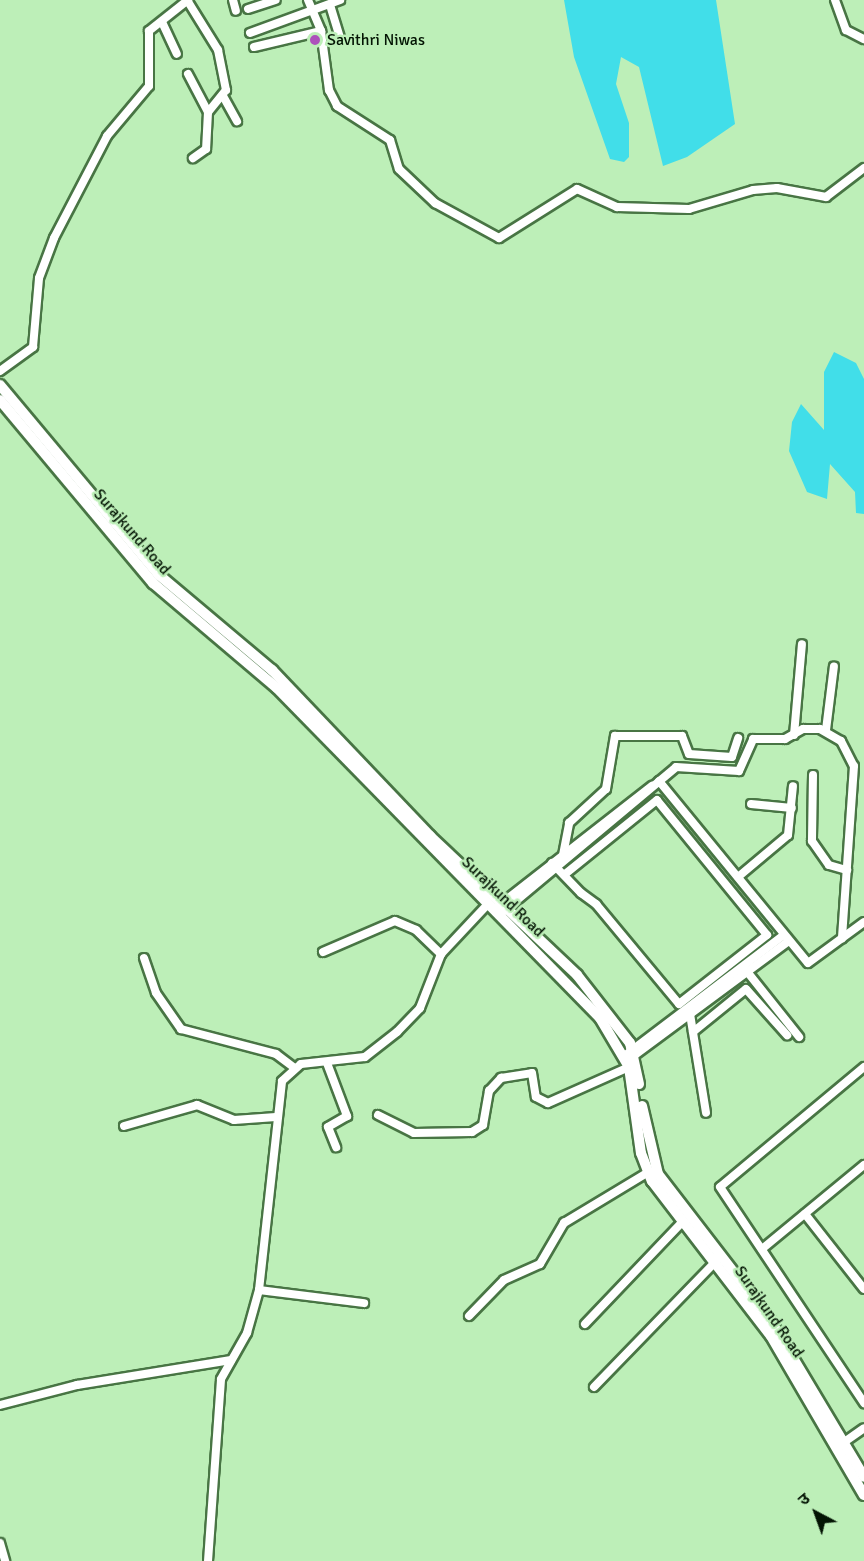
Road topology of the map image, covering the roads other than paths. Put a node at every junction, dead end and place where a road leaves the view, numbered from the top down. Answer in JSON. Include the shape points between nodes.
{"nodes":[{"id":1,"x":188,"y":0,"type":"edge"},
{"id":2,"x":233,"y":0,"type":"edge"},
{"id":3,"x":276,"y":0,"type":"edge"},
{"id":4,"x":308,"y":0,"type":"edge"},
{"id":5,"x":340,"y":0,"type":"edge"},
{"id":6,"x":835,"y":0,"type":"edge"},
{"id":7,"x":330,"y":5,"type":"junction"},
{"id":8,"x":248,"y":9,"type":"dead end"},
{"id":9,"x":236,"y":11,"type":"dead end"},
{"id":10,"x":314,"y":13,"type":"junction"},
{"id":11,"x":162,"y":22,"type":"junction"},
{"id":12,"x":321,"y":31,"type":"junction"},
{"id":13,"x":250,"y":33,"type":"dead end"},
{"id":14,"x":340,"y":38,"type":"dead end"},
{"id":15,"x":864,"y":39,"type":"edge"},
{"id":16,"x":254,"y":47,"type":"dead end"},
{"id":17,"x":177,"y":54,"type":"dead end"},
{"id":18,"x":188,"y":74,"type":"dead end"},
{"id":19,"x":223,"y":96,"type":"junction"},
{"id":20,"x":208,"y":112,"type":"junction"},
{"id":21,"x":237,"y":121,"type":"dead end"},
{"id":22,"x":193,"y":158,"type":"dead end"},
{"id":23,"x":864,"y":168,"type":"edge"},
{"id":24,"x":0,"y":371,"type":"edge"},
{"id":25,"x":0,"y":385,"type":"edge"},
{"id":26,"x":0,"y":400,"type":"edge"},
{"id":27,"x":802,"y":644,"type":"dead end"},
{"id":28,"x":834,"y":666,"type":"dead end"},
{"id":29,"x":826,"y":730,"type":"junction"},
{"id":30,"x":794,"y":735,"type":"junction"},
{"id":31,"x":738,"y":738,"type":"dead end"},
{"id":32,"x":813,"y":775,"type":"dead end"},
{"id":33,"x":658,"y":783,"type":"junction"},
{"id":34,"x":793,"y":786,"type":"dead end"},
{"id":35,"x":751,"y":804,"type":"dead end"},
{"id":36,"x":792,"y":808,"type":"junction"},
{"id":37,"x":562,"y":855,"type":"junction"},
{"id":38,"x":557,"y":869,"type":"junction"},
{"id":39,"x":847,"y":870,"type":"junction"},
{"id":40,"x":738,"y":877,"type":"junction"},
{"id":41,"x":498,"y":908,"type":"junction"},
{"id":42,"x":864,"y":922,"type":"edge"},
{"id":43,"x":786,"y":938,"type":"junction"},
{"id":44,"x":842,"y":939,"type":"junction"},
{"id":45,"x":323,"y":952,"type":"dead end"},
{"id":46,"x":441,"y":954,"type":"junction"},
{"id":47,"x":144,"y":958,"type":"dead end"},
{"id":48,"x":746,"y":970,"type":"junction"},
{"id":49,"x":720,"y":981,"type":"junction"},
{"id":50,"x":734,"y":984,"type":"junction"},
{"id":51,"x":741,"y":992,"type":"junction"},
{"id":52,"x":690,"y":1014,"type":"junction"},
{"id":53,"x":693,"y":1032,"type":"junction"},
{"id":54,"x":787,"y":1035,"type":"dead end"},
{"id":55,"x":799,"y":1036,"type":"dead end"},
{"id":56,"x":630,"y":1059,"type":"junction"},
{"id":57,"x":327,"y":1063,"type":"junction"},
{"id":58,"x":293,"y":1067,"type":"junction"},
{"id":59,"x":864,"y":1067,"type":"edge"},
{"id":60,"x":706,"y":1113,"type":"dead end"},
{"id":61,"x":378,"y":1115,"type":"dead end"},
{"id":62,"x":276,"y":1117,"type":"junction"},
{"id":63,"x":124,"y":1126,"type":"dead end"},
{"id":64,"x":336,"y":1147,"type":"dead end"},
{"id":65,"x":864,"y":1165,"type":"edge"},
{"id":66,"x":647,"y":1173,"type":"junction"},
{"id":67,"x":805,"y":1214,"type":"junction"},
{"id":68,"x":682,"y":1222,"type":"junction"},
{"id":69,"x":762,"y":1249,"type":"junction"},
{"id":70,"x":718,"y":1260,"type":"junction"},
{"id":71,"x":862,"y":1283,"type":"edge"},
{"id":72,"x":259,"y":1290,"type":"junction"},
{"id":73,"x":364,"y":1304,"type":"dead end"},
{"id":74,"x":469,"y":1316,"type":"dead end"},
{"id":75,"x":585,"y":1324,"type":"dead end"},
{"id":76,"x":231,"y":1360,"type":"junction"},
{"id":77,"x":594,"y":1387,"type":"dead end"},
{"id":78,"x":864,"y":1403,"type":"edge"},
{"id":79,"x":0,"y":1405,"type":"edge"},
{"id":80,"x":864,"y":1428,"type":"edge"},
{"id":81,"x":841,"y":1445,"type":"junction"},
{"id":82,"x":864,"y":1477,"type":"edge"},
{"id":83,"x":864,"y":1495,"type":"edge"},
{"id":84,"x":0,"y":1543,"type":"edge"},
{"id":85,"x":5,"y":1561,"type":"edge"},
{"id":86,"x":208,"y":1561,"type":"edge"}],
"edges":[{"from":1,"to":11,"type":"street"},
{"from":1,"to":19,"type":"street","via":[[218,52],[226,90]]},
{"from":2,"to":9,"type":"street"},
{"from":3,"to":8,"type":"street"},
{"from":4,"to":10,"type":"street"},
{"from":5,"to":7,"type":"street"},
{"from":6,"to":15,"type":"street","via":[[846,30]]},
{"from":7,"to":10,"type":"street"},
{"from":7,"to":14,"type":"street"},
{"from":10,"to":12,"type":"street"},
{"from":10,"to":13,"type":"street"},
{"from":11,"to":17,"type":"street"},
{"from":11,"to":24,"type":"street","via":[[148,34],[148,86],[107,136],[41,268],[33,347]]},
{"from":12,"to":16,"type":"street"},
{"from":12,"to":23,"type":"street","via":[[329,90],[344,114],[390,140],[399,169],[435,203],[499,238],[577,189],[616,207],[689,209],[761,189],[826,197]]},
{"from":18,"to":20,"type":"street"},
{"from":19,"to":20,"type":"street"},
{"from":19,"to":21,"type":"street"},
{"from":20,"to":22,"type":"street","via":[[206,149]]},
{"from":25,"to":41,"type":"main road","name":"Surajkund Road","via":[[150,566],[272,670]]},
{"from":26,"to":41,"type":"main road","name":"Surajkund Road","via":[[153,583],[277,688]]},
{"from":27,"to":30,"type":"street"},
{"from":28,"to":29,"type":"street"},
{"from":29,"to":30,"type":"street","via":[[807,729]]},
{"from":29,"to":39,"type":"street","via":[[853,761]]},
{"from":30,"to":33,"type":"street","via":[[753,739],[739,771],[679,766]]},
{"from":31,"to":37,"type":"street","via":[[732,757],[689,754],[682,736],[618,735],[612,741],[606,789],[569,823]]},
{"from":32,"to":39,"type":"street","via":[[812,841],[829,865]]},
{"from":33,"to":37,"type":"street"},
{"from":33,"to":38,"type":"street"},
{"from":33,"to":40,"type":"street"},
{"from":34,"to":36,"type":"street"},
{"from":35,"to":36,"type":"street"},
{"from":36,"to":40,"type":"street","via":[[786,838]]},
{"from":37,"to":38,"type":"street"},
{"from":38,"to":41,"type":"street"},
{"from":38,"to":49,"type":"street","via":[[596,904],[677,1003]]},
{"from":38,"to":49,"type":"street","via":[[657,800],[767,934]]},
{"from":39,"to":44,"type":"street"},
{"from":40,"to":43,"type":"street"},
{"from":41,"to":46,"type":"street"},
{"from":41,"to":56,"type":"main road","name":"Surajkund Road","via":[[576,989]]},
{"from":42,"to":44,"type":"street"},
{"from":43,"to":44,"type":"street","via":[[810,964]]},
{"from":43,"to":48,"type":"street"},
{"from":45,"to":46,"type":"street","via":[[395,921],[416,930]]},
{"from":46,"to":57,"type":"street","via":[[420,1008],[397,1032],[365,1057]]},
{"from":47,"to":58,"type":"street","via":[[156,993],[181,1029],[276,1054]]},
{"from":48,"to":49,"type":"street"},
{"from":48,"to":50,"type":"street"},
{"from":48,"to":55,"type":"street"},
{"from":49,"to":52,"type":"street"},
{"from":50,"to":51,"type":"street"},
{"from":50,"to":52,"type":"street"},
{"from":51,"to":53,"type":"street"},
{"from":51,"to":54,"type":"street","via":[[750,990]]},
{"from":52,"to":53,"type":"street"},
{"from":52,"to":56,"type":"street"},
{"from":53,"to":60,"type":"street"},
{"from":56,"to":61,"type":"street","via":[[548,1103],[537,1097],[532,1072],[501,1078],[489,1091],[483,1125],[472,1132],[414,1133]]},
{"from":56,"to":66,"type":"main road","name":"Surajkund Road"},
{"from":56,"to":70,"type":"main road","name":"Surajkund Road","via":[[655,1168]]},
{"from":57,"to":58,"type":"street"},
{"from":57,"to":64,"type":"street","via":[[347,1116],[328,1127]]},
{"from":58,"to":62,"type":"street","via":[[282,1081]]},
{"from":59,"to":69,"type":"street","via":[[722,1182],[720,1190]]},
{"from":62,"to":63,"type":"street","via":[[234,1119],[197,1105]]},
{"from":62,"to":72,"type":"street","via":[[274,1183]]},
{"from":65,"to":67,"type":"street"},
{"from":66,"to":68,"type":"main road","name":"Surajkund Road"},
{"from":66,"to":74,"type":"street","via":[[561,1225],[540,1264],[504,1280]]},
{"from":67,"to":69,"type":"street"},
{"from":67,"to":71,"type":"street"},
{"from":68,"to":70,"type":"main road","name":"Surajkund Road"},
{"from":68,"to":75,"type":"street"},
{"from":69,"to":78,"type":"street"},
{"from":70,"to":77,"type":"street"},
{"from":70,"to":81,"type":"main road","name":"Surajkund Road"},
{"from":72,"to":73,"type":"street"},
{"from":72,"to":76,"type":"street","via":[[247,1333]]},
{"from":76,"to":79,"type":"street","via":[[77,1385]]},
{"from":76,"to":86,"type":"street","via":[[221,1379]]},
{"from":80,"to":81,"type":"street"},
{"from":81,"to":82,"type":"main road","name":"Surajkund Road"},
{"from":81,"to":83,"type":"main road","name":"Surajkund Road"},
{"from":84,"to":85,"type":"street"}]}
